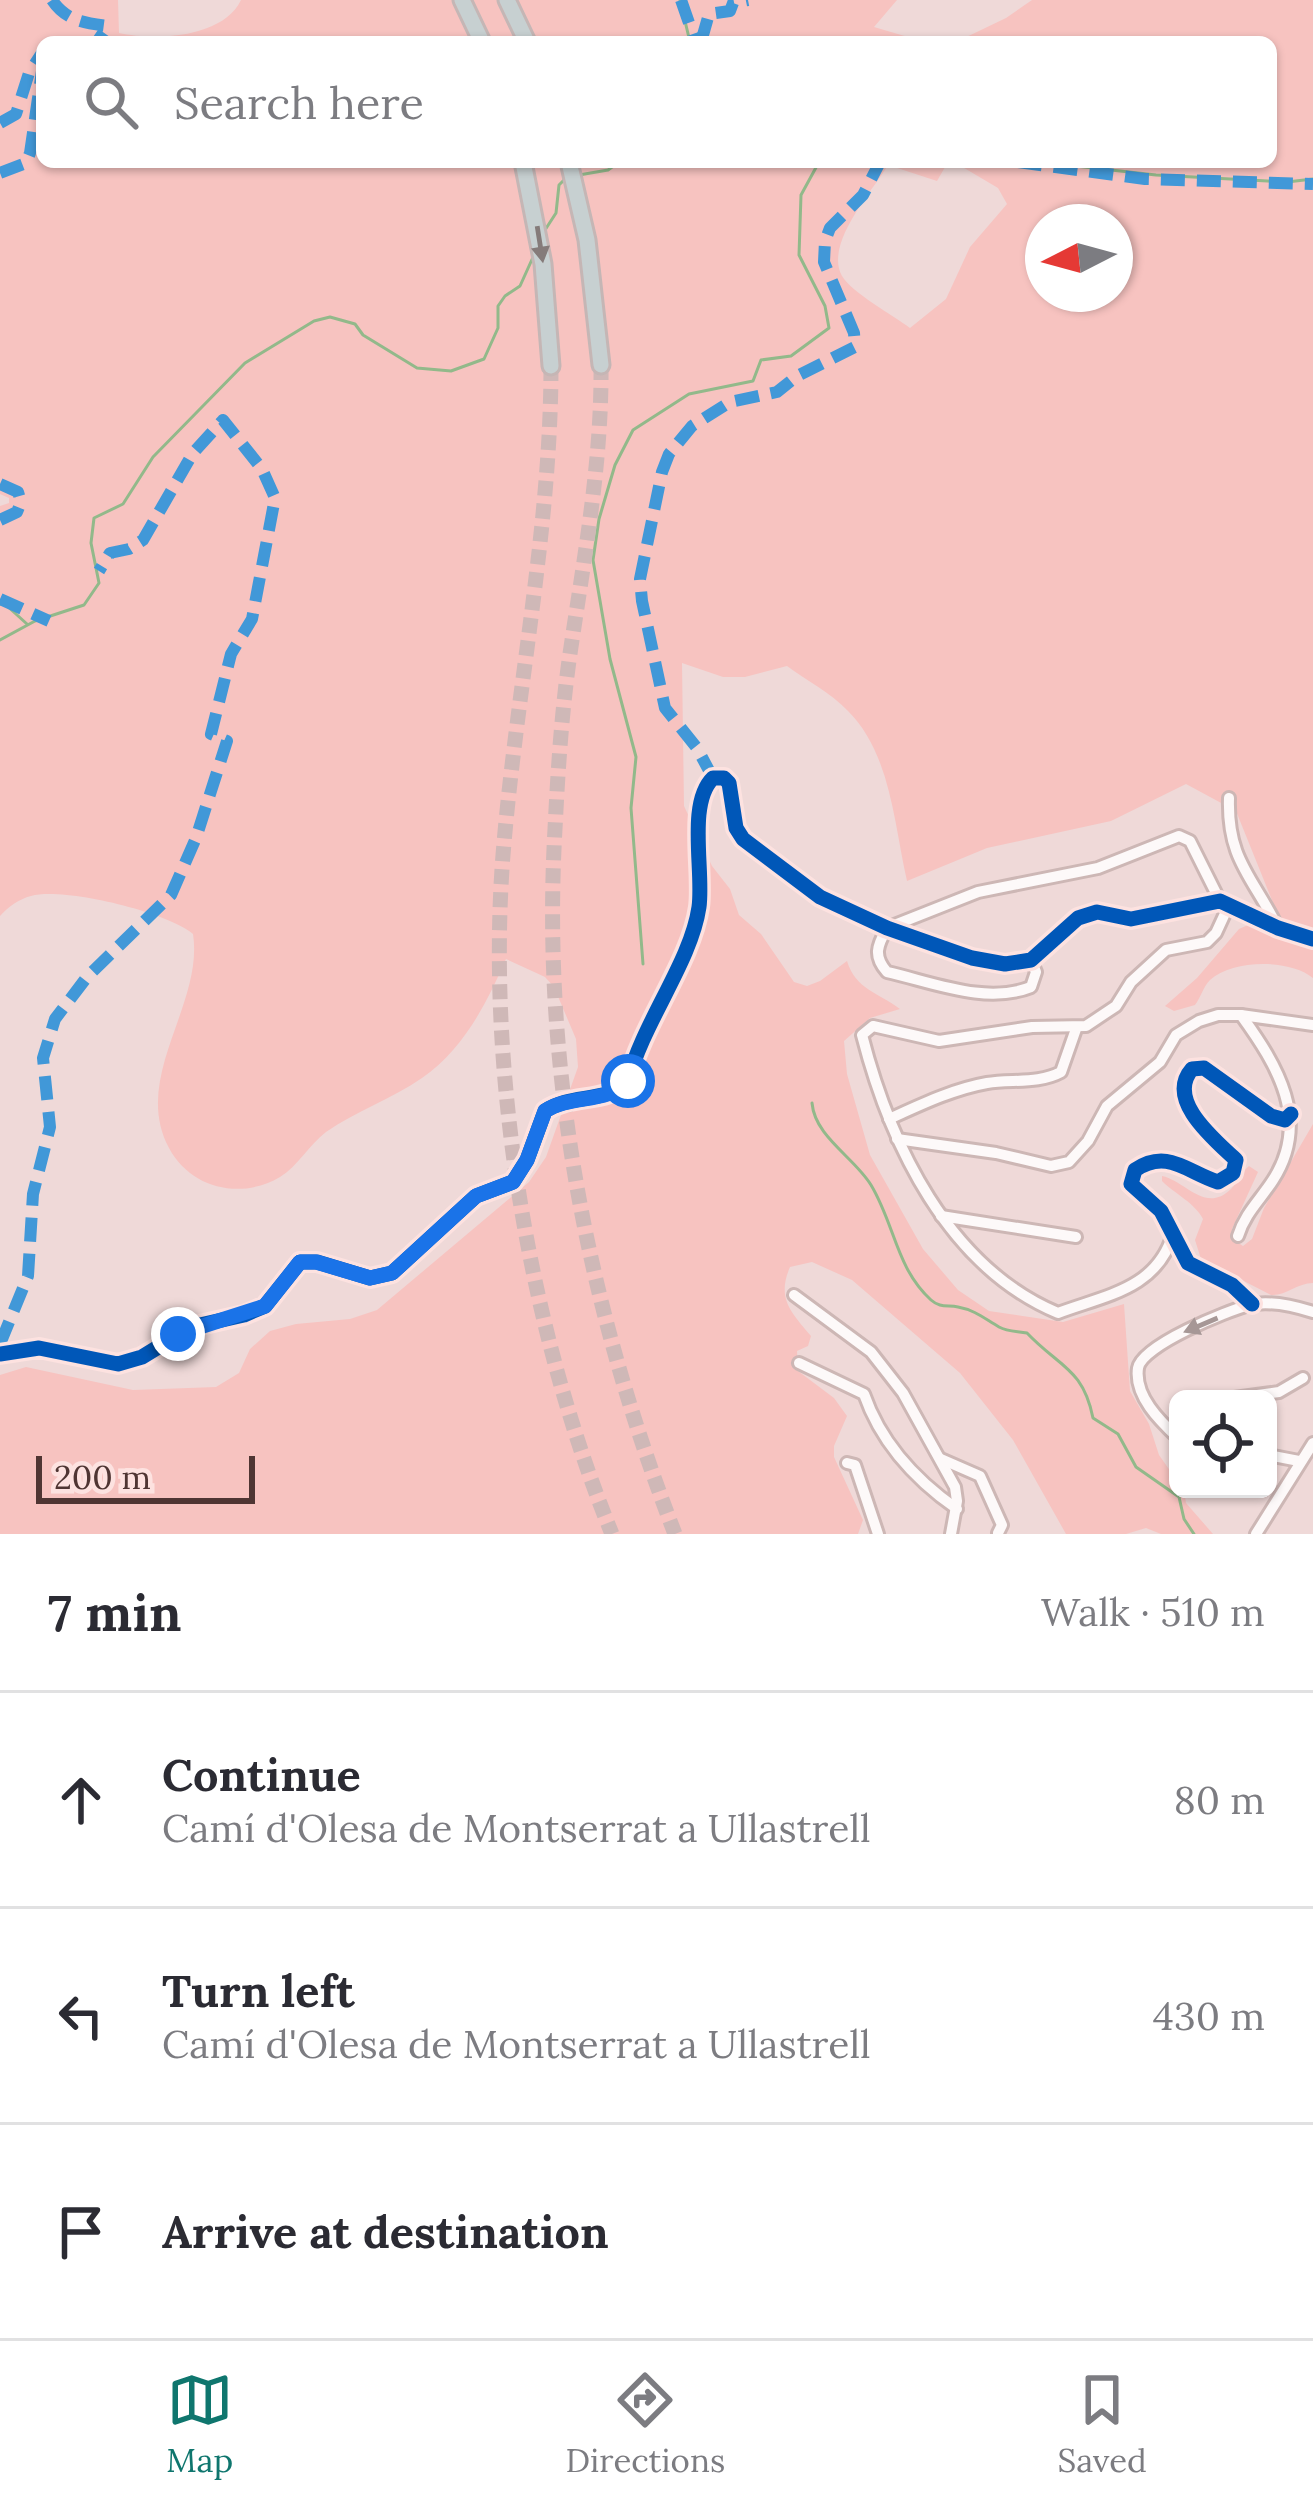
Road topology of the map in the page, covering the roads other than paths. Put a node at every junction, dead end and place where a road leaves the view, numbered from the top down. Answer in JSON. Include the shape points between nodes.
{"nodes":[{"id":1,"x":462,"y":0,"type":"edge"},
{"id":2,"x":507,"y":0,"type":"edge"},
{"id":3,"x":479,"y":36,"type":"edge"},
{"id":4,"x":524,"y":36,"type":"edge"},
{"id":5,"x":524,"y":168,"type":"edge"},
{"id":6,"x":570,"y":168,"type":"edge"},
{"id":7,"x":601,"y":365,"type":"tunnel mouth"},
{"id":8,"x":550,"y":366,"type":"tunnel mouth"},
{"id":9,"x":1228,"y":798,"type":"dead end"},
{"id":10,"x":1224,"y":904,"type":"junction"},
{"id":11,"x":887,"y":928,"type":"junction"},
{"id":12,"x":1278,"y":928,"type":"junction"},
{"id":13,"x":1313,"y":939,"type":"edge"},
{"id":14,"x":1031,"y":960,"type":"junction"},
{"id":15,"x":1241,"y":1015,"type":"junction"},
{"id":16,"x":1313,"y":1025,"type":"edge"},
{"id":17,"x":1076,"y":1029,"type":"junction"},
{"id":18,"x":1291,"y":1114,"type":"junction"},
{"id":19,"x":889,"y":1119,"type":"junction"},
{"id":20,"x":897,"y":1139,"type":"junction"},
{"id":21,"x":941,"y":1216,"type":"junction"},
{"id":22,"x":1173,"y":1234,"type":"junction"},
{"id":23,"x":1238,"y":1236,"type":"dead end"},
{"id":24,"x":1076,"y":1237,"type":"dead end"},
{"id":25,"x":794,"y":1294,"type":"dead end"},
{"id":26,"x":1252,"y":1304,"type":"junction"},
{"id":27,"x":1313,"y":1312,"type":"edge"},
{"id":28,"x":0,"y":1354,"type":"edge"},
{"id":29,"x":799,"y":1363,"type":"dead end"},
{"id":30,"x":1303,"y":1378,"type":"dead end"},
{"id":31,"x":1277,"y":1392,"type":"edge"},
{"id":32,"x":1169,"y":1429,"type":"edge"},
{"id":33,"x":1313,"y":1444,"type":"edge"},
{"id":34,"x":1277,"y":1457,"type":"edge"},
{"id":35,"x":941,"y":1459,"type":"junction"},
{"id":36,"x":1299,"y":1461,"type":"junction"},
{"id":37,"x":847,"y":1463,"type":"dead end"},
{"id":38,"x":957,"y":1509,"type":"junction"},
{"id":39,"x":998,"y":1533,"type":"edge"},
{"id":40,"x":878,"y":1534,"type":"edge"},
{"id":41,"x":951,"y":1534,"type":"edge"},
{"id":42,"x":1256,"y":1534,"type":"edge"}],
"edges":[{"from":1,"to":3,"type":"highway"},
{"from":2,"to":4,"type":"highway"},
{"from":5,"to":8,"type":"highway","one_way":true},
{"from":6,"to":7,"type":"highway"},
{"from":9,"to":12,"type":"street","via":[[1241,870]]},
{"from":10,"to":11,"type":"street","via":[[1179,836],[1098,868],[978,892]]},
{"from":10,"to":12,"type":"street"},
{"from":10,"to":14,"type":"street","via":[[1131,919],[1097,912]]},
{"from":10,"to":17,"type":"street","via":[[1207,942],[1166,950],[1116,1006]]},
{"from":11,"to":14,"type":"street","via":[[972,958]]},
{"from":11,"to":14,"type":"street","via":[[878,961],[907,977],[1011,995],[1030,987]]},
{"from":11,"to":28,"type":"street","via":[[820,898],[754,849],[736,828],[729,783],[713,778],[701,798],[699,908],[628,1081],[607,1095],[545,1111],[513,1182],[476,1196],[392,1273],[370,1278],[300,1262],[265,1306],[191,1327],[142,1357],[118,1364],[39,1348]]},
{"from":12,"to":13,"type":"street"},
{"from":15,"to":16,"type":"street"},
{"from":15,"to":18,"type":"street","via":[[1264,1046]]},
{"from":15,"to":20,"type":"street","via":[[1218,1015],[1176,1035],[1160,1062],[1107,1106],[1069,1162],[1051,1166]]},
{"from":17,"to":19,"type":"street","via":[[1061,1072],[1050,1078],[984,1084]]},
{"from":17,"to":19,"type":"street","via":[[939,1041],[873,1026],[862,1035]]},
{"from":18,"to":22,"type":"street","via":[[1271,1116],[1204,1068],[1185,1077],[1190,1110],[1236,1160],[1218,1182],[1172,1159],[1135,1170],[1131,1184]]},
{"from":18,"to":23,"type":"street","via":[[1284,1162]]},
{"from":19,"to":20,"type":"street"},
{"from":20,"to":21,"type":"street"},
{"from":21,"to":22,"type":"street","via":[[1033,1303],[1058,1313],[1159,1268]]},
{"from":21,"to":24,"type":"street"},
{"from":22,"to":26,"type":"street","via":[[1188,1263]]},
{"from":25,"to":35,"type":"street","via":[[871,1352]]},
{"from":26,"to":27,"type":"street"},
{"from":26,"to":32,"type":"street","one_way":true,"via":[[1140,1360],[1142,1392]]},
{"from":29,"to":38,"type":"street","via":[[863,1394],[896,1454]]},
{"from":30,"to":31,"type":"street"},
{"from":33,"to":36,"type":"street"},
{"from":34,"to":36,"type":"street"},
{"from":35,"to":38,"type":"street"},
{"from":35,"to":39,"type":"street","via":[[980,1476],[1002,1525]]},
{"from":36,"to":42,"type":"street"},
{"from":37,"to":40,"type":"street","via":[[855,1465]]},
{"from":38,"to":41,"type":"street"}]}
